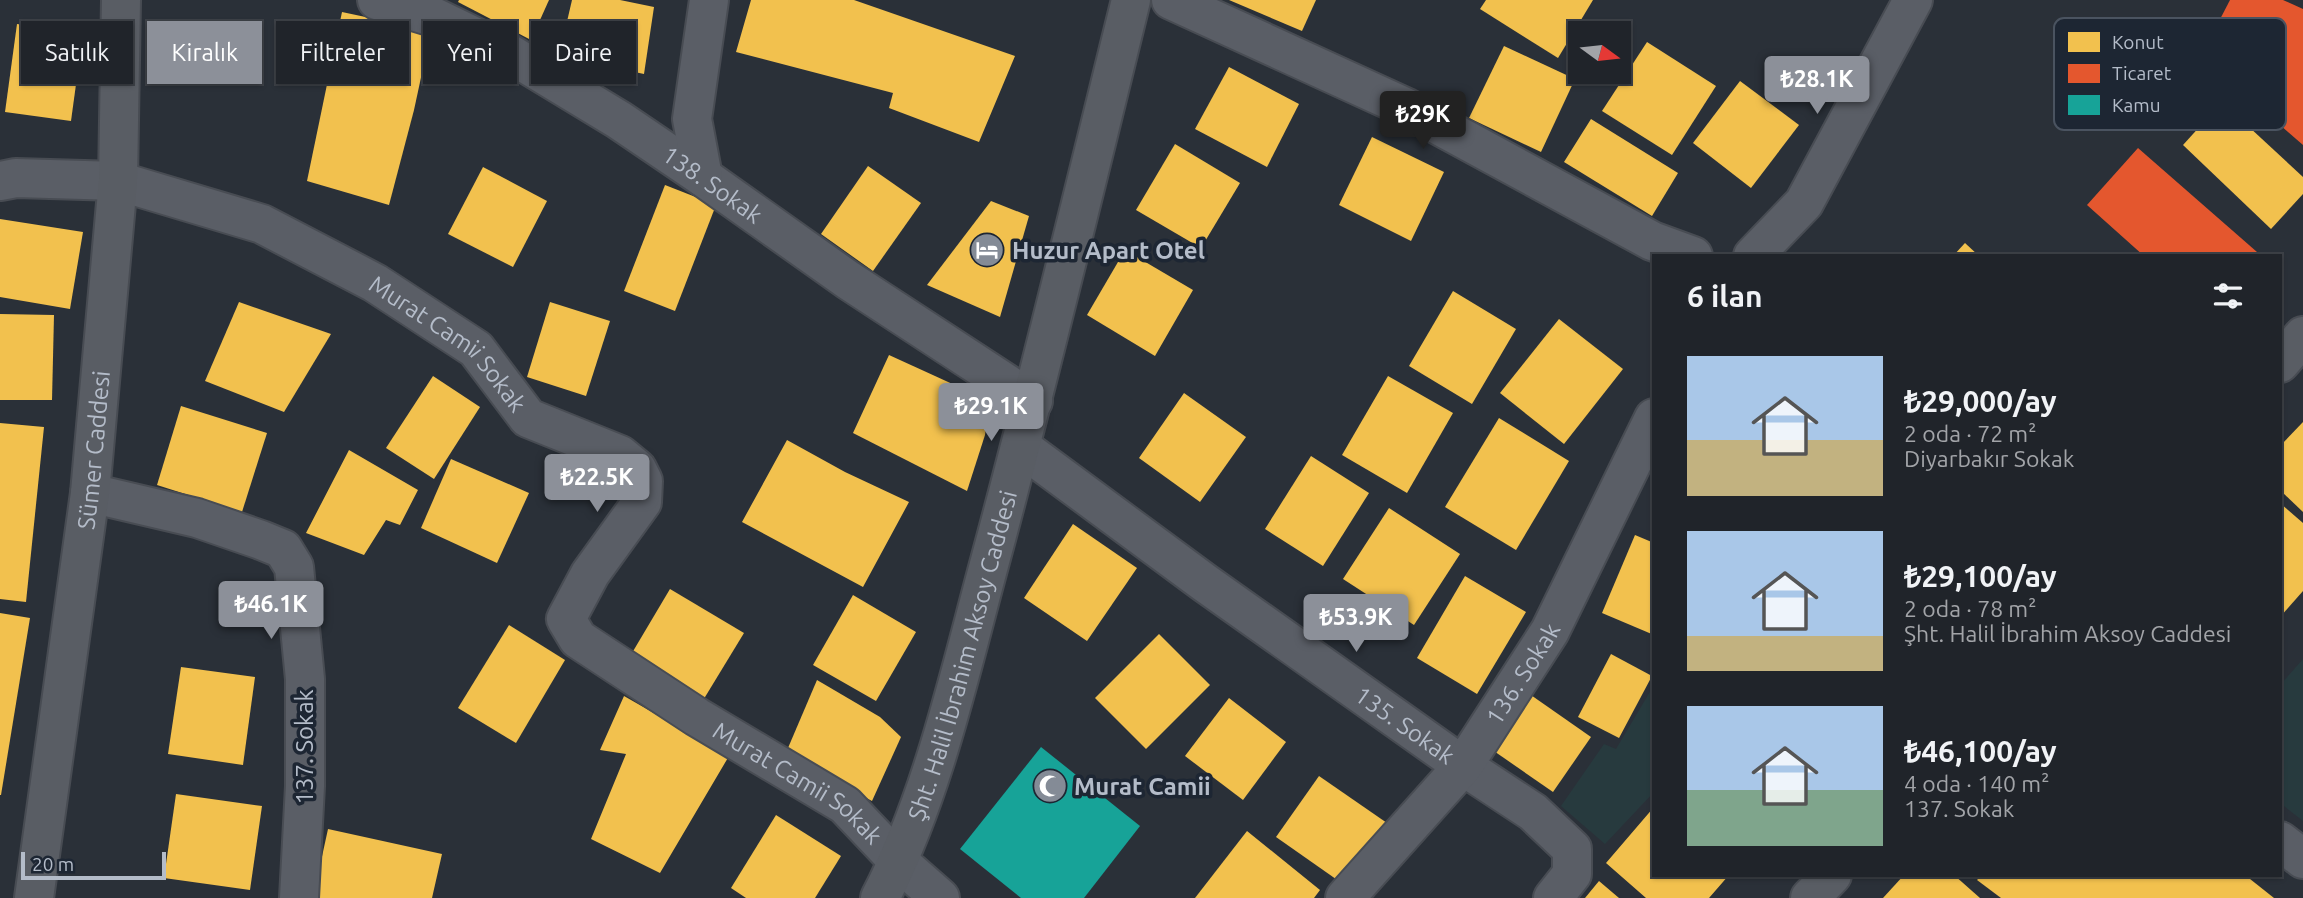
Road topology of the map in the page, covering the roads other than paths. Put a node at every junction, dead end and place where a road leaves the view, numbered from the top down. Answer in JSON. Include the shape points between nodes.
{"nodes":[{"id":1,"x":121,"y":0,"type":"edge"},
{"id":2,"x":377,"y":0,"type":"edge"},
{"id":3,"x":709,"y":0,"type":"edge"},
{"id":4,"x":1131,"y":0,"type":"edge"},
{"id":5,"x":1171,"y":0,"type":"edge"},
{"id":6,"x":1913,"y":0,"type":"edge"},
{"id":7,"x":703,"y":177,"type":"junction"},
{"id":8,"x":0,"y":181,"type":"edge"},
{"id":9,"x":118,"y":181,"type":"junction"},
{"id":10,"x":1688,"y":254,"type":"edge"},
{"id":11,"x":1755,"y":254,"type":"edge"},
{"id":12,"x":1033,"y":401,"type":"junction"},
{"id":13,"x":1652,"y":422,"type":"edge"},
{"id":14,"x":1021,"y":447,"type":"junction"},
{"id":15,"x":89,"y":493,"type":"junction"},
{"id":16,"x":1463,"y":766,"type":"junction"},
{"id":17,"x":2282,"y":843,"type":"edge"},
{"id":18,"x":2303,"y":859,"type":"edge"},
{"id":19,"x":899,"y":862,"type":"junction"},
{"id":20,"x":1830,"y":877,"type":"edge"},
{"id":21,"x":34,"y":898,"type":"edge"},
{"id":22,"x":299,"y":898,"type":"edge"},
{"id":23,"x":880,"y":898,"type":"edge"},
{"id":24,"x":940,"y":898,"type":"edge"},
{"id":25,"x":1345,"y":898,"type":"edge"},
{"id":26,"x":1553,"y":898,"type":"edge"},
{"id":27,"x":1810,"y":898,"type":"edge"}],
"edges":[{"from":1,"to":9,"type":"street","name":"Sümer Caddesi"},
{"from":2,"to":7,"type":"street","name":"138. Sokak","via":[[436,18],[510,54]]},
{"from":3,"to":7,"type":"street","via":[[692,119]]},
{"from":4,"to":12,"type":"street","name":"Şht. Halil İbrahim Aksoy Caddesi"},
{"from":5,"to":10,"type":"street","via":[[1405,107],[1652,241]]},
{"from":6,"to":11,"type":"street","via":[[1804,203]]},
{"from":7,"to":12,"type":"street","name":"138. Sokak","via":[[848,280]]},
{"from":8,"to":9,"type":"street"},
{"from":9,"to":15,"type":"street","name":"Sümer Caddesi"},
{"from":9,"to":19,"type":"street","name":"Murat Camii Sokak","via":[[262,224],[375,283],[476,349],[528,418],[620,456],[637,469],[643,481],[642,502],[590,574],[566,619],[578,639],[845,805]]},
{"from":12,"to":14,"type":"street","name":"Şht. Halil İbrahim Aksoy Caddesi"},
{"from":13,"to":16,"type":"street","name":"136. Sokak","via":[[1550,631]]},
{"from":14,"to":16,"type":"street","name":"135. Sokak"},
{"from":14,"to":19,"type":"street","name":"Şht. Halil İbrahim Aksoy Caddesi","via":[[947,721]]},
{"from":15,"to":21,"type":"street","name":"Sümer Caddesi"},
{"from":15,"to":22,"type":"street","name":"137. Sokak","via":[[197,518],[261,540],[283,549],[294,567],[305,679]]},
{"from":16,"to":25,"type":"street","name":"136. Sokak"},
{"from":16,"to":26,"type":"street","name":"135. Sokak","via":[[1533,812],[1572,849],[1572,874]]},
{"from":17,"to":18,"type":"street"},
{"from":19,"to":23,"type":"street","name":"Şht. Halil İbrahim Aksoy Caddesi"},
{"from":19,"to":24,"type":"street","name":"Murat Camii Sokak"},
{"from":20,"to":27,"type":"street"}]}
